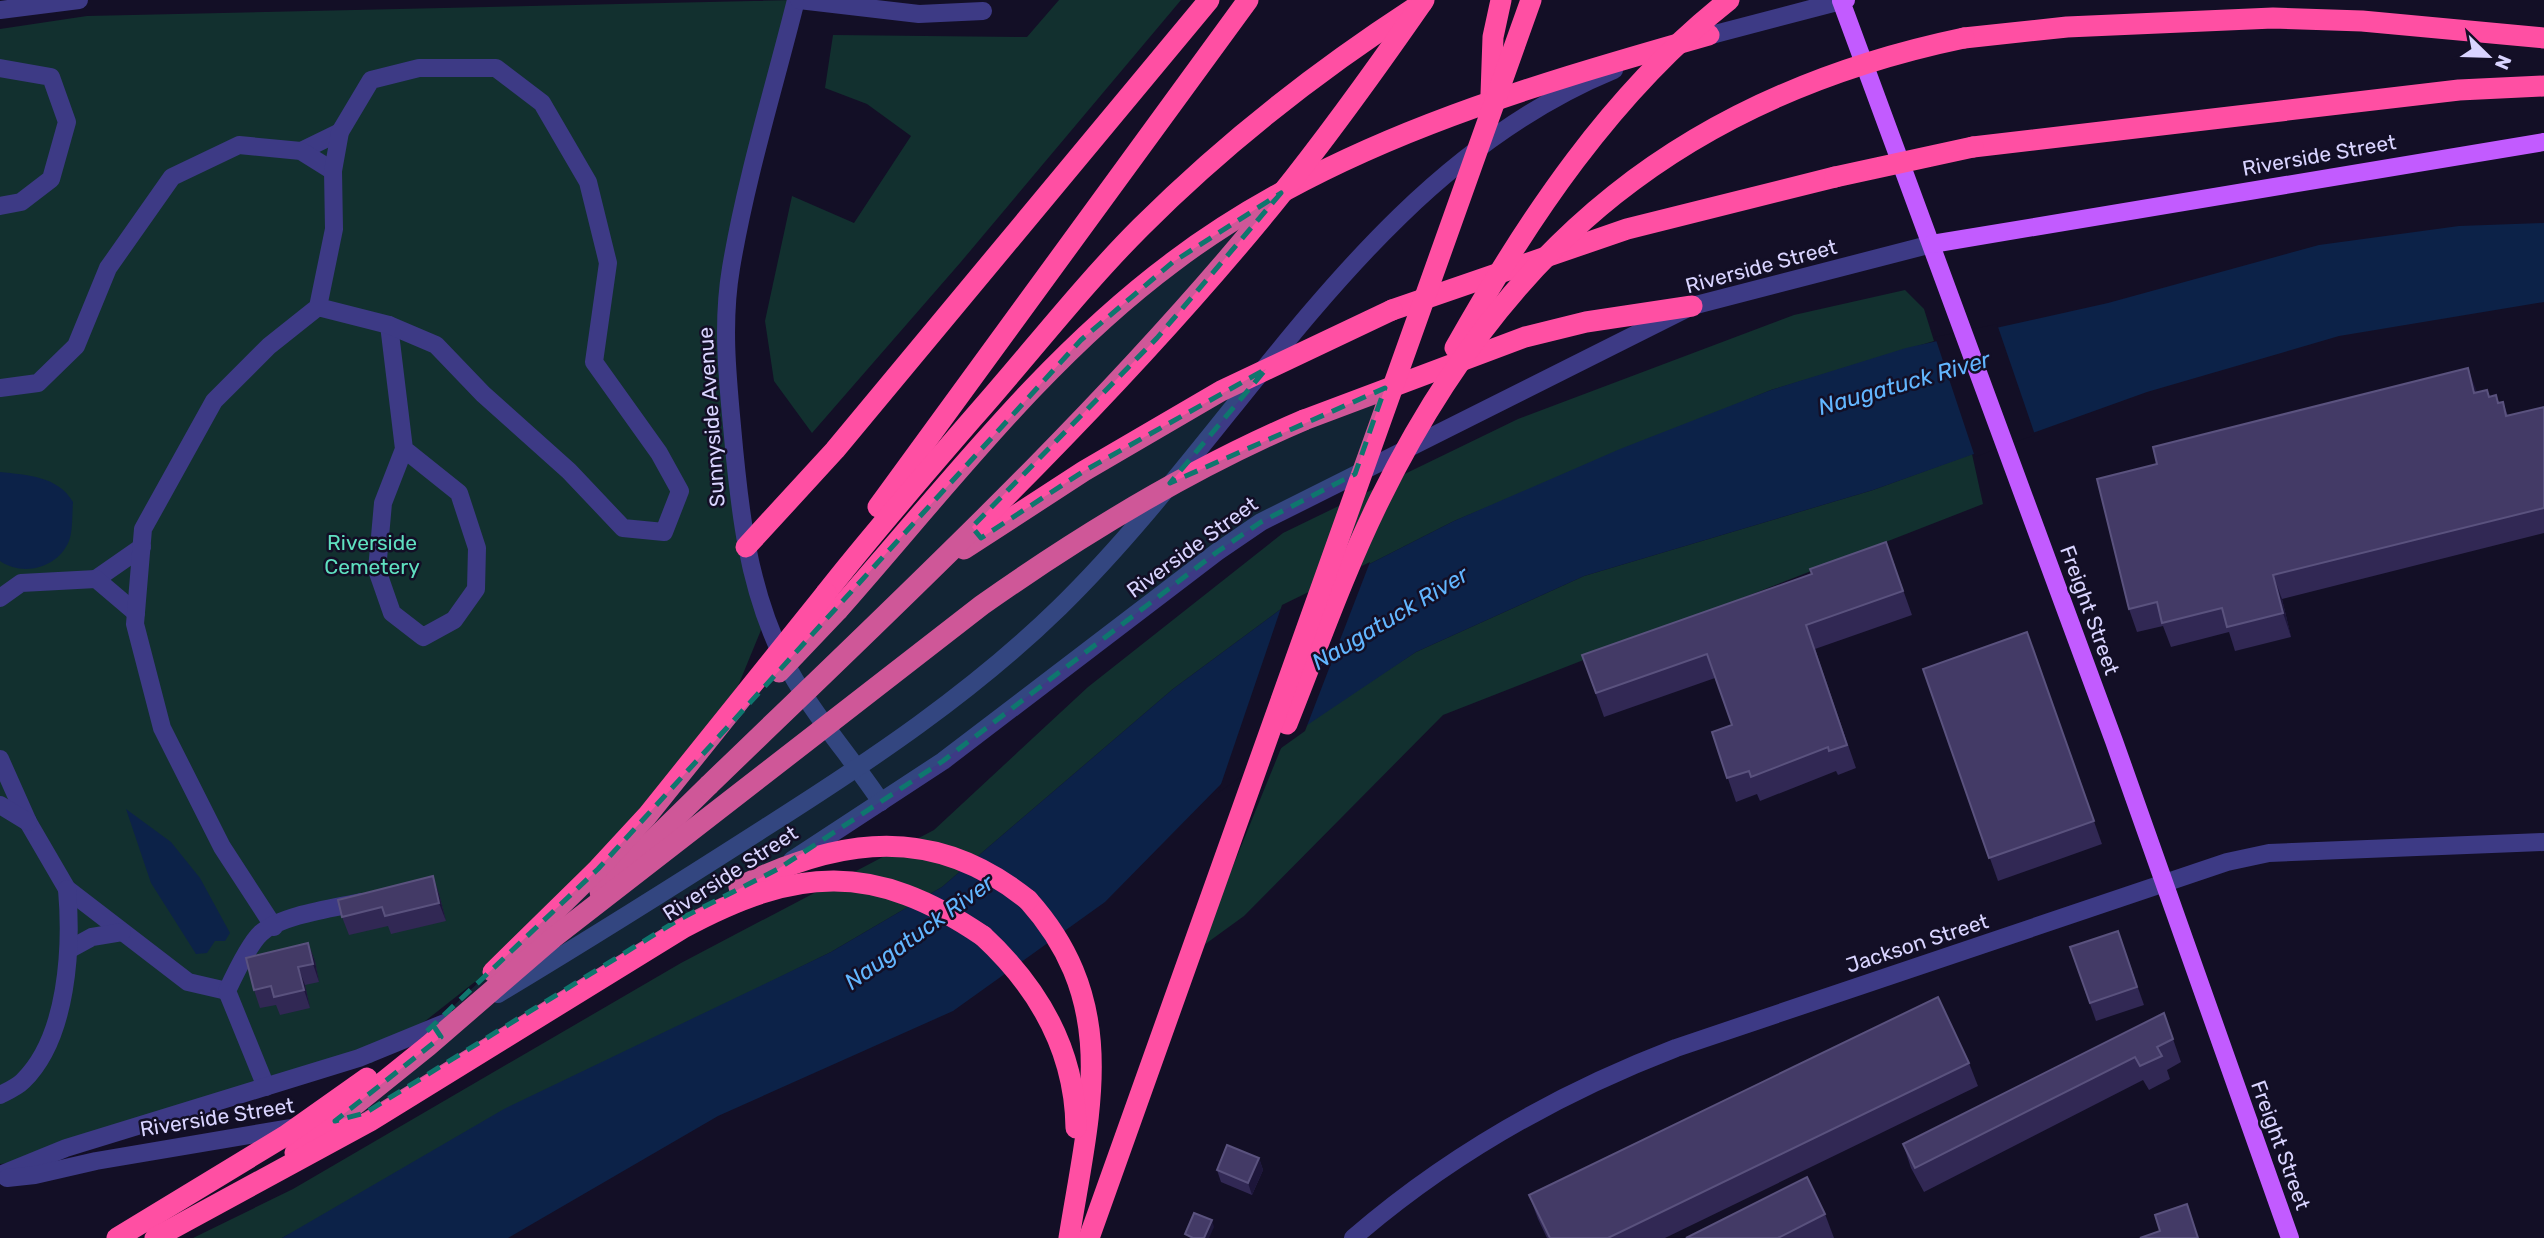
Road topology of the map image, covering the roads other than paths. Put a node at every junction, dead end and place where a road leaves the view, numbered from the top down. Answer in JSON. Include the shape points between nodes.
{"nodes":[{"id":1,"x":79,"y":0,"type":"edge"},
{"id":2,"x":797,"y":0,"type":"edge"},
{"id":3,"x":1209,"y":0,"type":"edge"},
{"id":4,"x":1248,"y":0,"type":"edge"},
{"id":5,"x":1425,"y":0,"type":"edge"},
{"id":6,"x":1501,"y":0,"type":"edge"},
{"id":7,"x":1522,"y":0,"type":"edge"},
{"id":8,"x":1531,"y":0,"type":"edge"},
{"id":9,"x":1729,"y":0,"type":"edge"},
{"id":10,"x":1843,"y":1,"type":"edge"},
{"id":11,"x":0,"y":10,"type":"edge"},
{"id":12,"x":983,"y":11,"type":"dead end"},
{"id":13,"x":1709,"y":35,"type":"junction"},
{"id":14,"x":2544,"y":38,"type":"edge"},
{"id":15,"x":0,"y":68,"type":"edge"},
{"id":16,"x":2544,"y":86,"type":"edge"},
{"id":17,"x":1491,"y":94,"type":"junction"},
{"id":18,"x":340,"y":132,"type":"junction"},
{"id":19,"x":2544,"y":142,"type":"edge"},
{"id":20,"x":301,"y":151,"type":"junction"},
{"id":21,"x":334,"y":171,"type":"junction"},
{"id":22,"x":0,"y":206,"type":"edge"},
{"id":23,"x":1932,"y":244,"type":"junction"},
{"id":24,"x":1692,"y":306,"type":"junction"},
{"id":25,"x":318,"y":307,"type":"junction"},
{"id":26,"x":390,"y":325,"type":"junction"},
{"id":27,"x":0,"y":388,"type":"edge"},
{"id":28,"x":404,"y":449,"type":"junction"},
{"id":29,"x":142,"y":547,"type":"junction"},
{"id":30,"x":746,"y":547,"type":"junction"},
{"id":31,"x":930,"y":572,"type":"junction"},
{"id":32,"x":96,"y":579,"type":"junction"},
{"id":33,"x":828,"y":596,"type":"junction"},
{"id":34,"x":0,"y":598,"type":"edge"},
{"id":35,"x":136,"y":613,"type":"junction"},
{"id":36,"x":0,"y":759,"type":"edge"},
{"id":37,"x":858,"y":767,"type":"junction"},
{"id":38,"x":881,"y":802,"type":"junction"},
{"id":39,"x":0,"y":805,"type":"edge"},
{"id":40,"x":28,"y":822,"type":"junction"},
{"id":41,"x":2544,"y":842,"type":"edge"},
{"id":42,"x":2165,"y":884,"type":"junction"},
{"id":43,"x":67,"y":889,"type":"junction"},
{"id":44,"x":377,"y":898,"type":"edge"},
{"id":45,"x":274,"y":927,"type":"junction"},
{"id":46,"x":1200,"y":929,"type":"junction"},
{"id":47,"x":122,"y":932,"type":"junction"},
{"id":48,"x":553,"y":938,"type":"junction"},
{"id":49,"x":70,"y":949,"type":"junction"},
{"id":50,"x":227,"y":991,"type":"junction"},
{"id":51,"x":266,"y":1087,"type":"junction"},
{"id":52,"x":0,"y":1096,"type":"edge"},
{"id":53,"x":295,"y":1153,"type":"junction"},
{"id":54,"x":0,"y":1177,"type":"edge"},
{"id":55,"x":117,"y":1238,"type":"edge"},
{"id":56,"x":134,"y":1238,"type":"edge"},
{"id":57,"x":155,"y":1238,"type":"edge"},
{"id":58,"x":1067,"y":1238,"type":"edge"},
{"id":59,"x":1088,"y":1238,"type":"edge"},
{"id":60,"x":1353,"y":1238,"type":"edge"},
{"id":61,"x":2290,"y":1238,"type":"edge"}],
"edges":[{"from":1,"to":11,"type":"street"},
{"from":2,"to":12,"type":"street","via":[[919,14]]},
{"from":2,"to":30,"type":"street","name":"Sunnyside Avenue","via":[[739,233],[727,305],[727,375]]},
{"from":3,"to":30,"type":"highway","via":[[835,450]]},
{"from":4,"to":33,"type":"highway"},
{"from":5,"to":31,"type":"highway","bridge":true,"via":[[1320,145],[1226,260],[1157,338]]},
{"from":5,"to":33,"type":"highway","via":[[1258,121],[1140,227],[892,509]]},
{"from":6,"to":17,"type":"highway","via":[[1493,37]]},
{"from":7,"to":17,"type":"highway"},
{"from":8,"to":46,"type":"highway","bridge":true},
{"from":9,"to":46,"type":"highway","bridge":true,"via":[[1640,84],[1576,160],[1527,229],[1458,343],[1360,540],[1240,847]]},
{"from":10,"to":13,"type":"street","name":"Riverside Street"},
{"from":10,"to":23,"type":"main road","name":"Freight Street"},
{"from":13,"to":33,"type":"highway","via":[[1561,79],[1422,129],[1319,173],[1224,226],[1173,262],[1081,340]]},
{"from":13,"to":37,"type":"street","name":"Riverside Street","via":[[1563,94],[1478,146],[1431,185],[1339,283],[1062,606],[961,694]]},
{"from":14,"to":46,"type":"highway","bridge":true,"via":[[2273,18],[2067,27],[1964,38],[1837,71],[1722,122],[1667,156],[1560,242],[1511,294],[1437,396],[1380,499],[1225,883]]},
{"from":15,"to":22,"type":"street","via":[[51,77],[67,122],[51,179],[21,202]]},
{"from":16,"to":31,"type":"highway","bridge":true,"via":[[2446,92],[1973,146],[1628,229],[1392,310],[1221,391],[1084,471]]},
{"from":17,"to":46,"type":"highway","bridge":true,"via":[[1258,750]]},
{"from":18,"to":20,"type":"street"},
{"from":18,"to":21,"type":"street"},
{"from":18,"to":26,"type":"street","via":[[371,80],[419,68],[496,68],[542,103],[588,182],[608,263],[594,362],[681,491],[664,532],[623,528],[436,345]]},
{"from":19,"to":23,"type":"main road","name":"Riverside Street"},
{"from":20,"to":21,"type":"street"},
{"from":20,"to":27,"type":"street","via":[[239,145],[173,177],[108,268],[76,346],[38,383]]},
{"from":21,"to":25,"type":"street","via":[[334,229]]},
{"from":23,"to":24,"type":"street","name":"Riverside Street"},
{"from":23,"to":42,"type":"main road","name":"Freight Street"},
{"from":24,"to":38,"type":"street","name":"Riverside Street","via":[[1261,522],[1028,700]]},
{"from":24,"to":48,"type":"highway","bridge":true,"via":[[1586,322],[1525,337],[1304,420],[1186,475],[1017,580]]},
{"from":25,"to":26,"type":"street"},
{"from":25,"to":29,"type":"street","via":[[214,401],[143,529]]},
{"from":26,"to":28,"type":"street"},
{"from":28,"to":28,"type":"street","via":[[383,503],[377,570],[392,613],[423,637],[454,620],[476,589],[477,548],[459,493]]},
{"from":29,"to":32,"type":"street"},
{"from":29,"to":35,"type":"street"},
{"from":30,"to":37,"type":"street","name":"Sunnyside Avenue","via":[[783,658]]},
{"from":31,"to":48,"type":"highway","bridge":true},
{"from":32,"to":34,"type":"street","via":[[21,583]]},
{"from":32,"to":35,"type":"street"},
{"from":33,"to":55,"type":"highway","bridge":true,"via":[[693,762],[606,860],[417,1040],[285,1136]]},
{"from":35,"to":45,"type":"street","via":[[162,727],[222,846]]},
{"from":36,"to":40,"type":"street"},
{"from":37,"to":38,"type":"street","name":"Sunnyside Avenue"},
{"from":37,"to":51,"type":"street","name":"Riverside Street","via":[[448,1022],[359,1058]]},
{"from":38,"to":54,"type":"street","name":"Riverside Street","via":[[405,1109],[161,1148],[35,1175]]},
{"from":39,"to":40,"type":"street"},
{"from":40,"to":43,"type":"street"},
{"from":41,"to":42,"type":"street","name":"Jackson Street","via":[[2269,853]]},
{"from":42,"to":60,"type":"street","name":"Jackson Street","via":[[1608,1075],[1455,1161]]},
{"from":42,"to":61,"type":"main road","name":"Freight Street"},
{"from":43,"to":47,"type":"street"},
{"from":43,"to":49,"type":"street"},
{"from":44,"to":45,"type":"street"},
{"from":45,"to":50,"type":"street","via":[[261,933]]},
{"from":46,"to":59,"type":"highway","bridge":true},
{"from":47,"to":49,"type":"street","via":[[92,936]]},
{"from":47,"to":50,"type":"street","via":[[188,982]]},
{"from":48,"to":53,"type":"highway","bridge":true},
{"from":49,"to":52,"type":"street","via":[[60,1006],[42,1059],[22,1083]]},
{"from":50,"to":51,"type":"street"},
{"from":51,"to":54,"type":"street","name":"Riverside Street","via":[[66,1148]]},
{"from":53,"to":56,"type":"highway"},
{"from":53,"to":58,"type":"highway","bridge":true,"via":[[726,894],[802,859],[835,850],[906,846],[976,865],[1012,887],[1049,923],[1082,986],[1092,1063]]},
{"from":57,"to":58,"type":"highway","bridge":true,"via":[[370,1121],[728,904],[799,882],[834,881],[867,885],[928,903],[983,936],[1028,983],[1060,1043],[1074,1098],[1077,1152]]}]}
